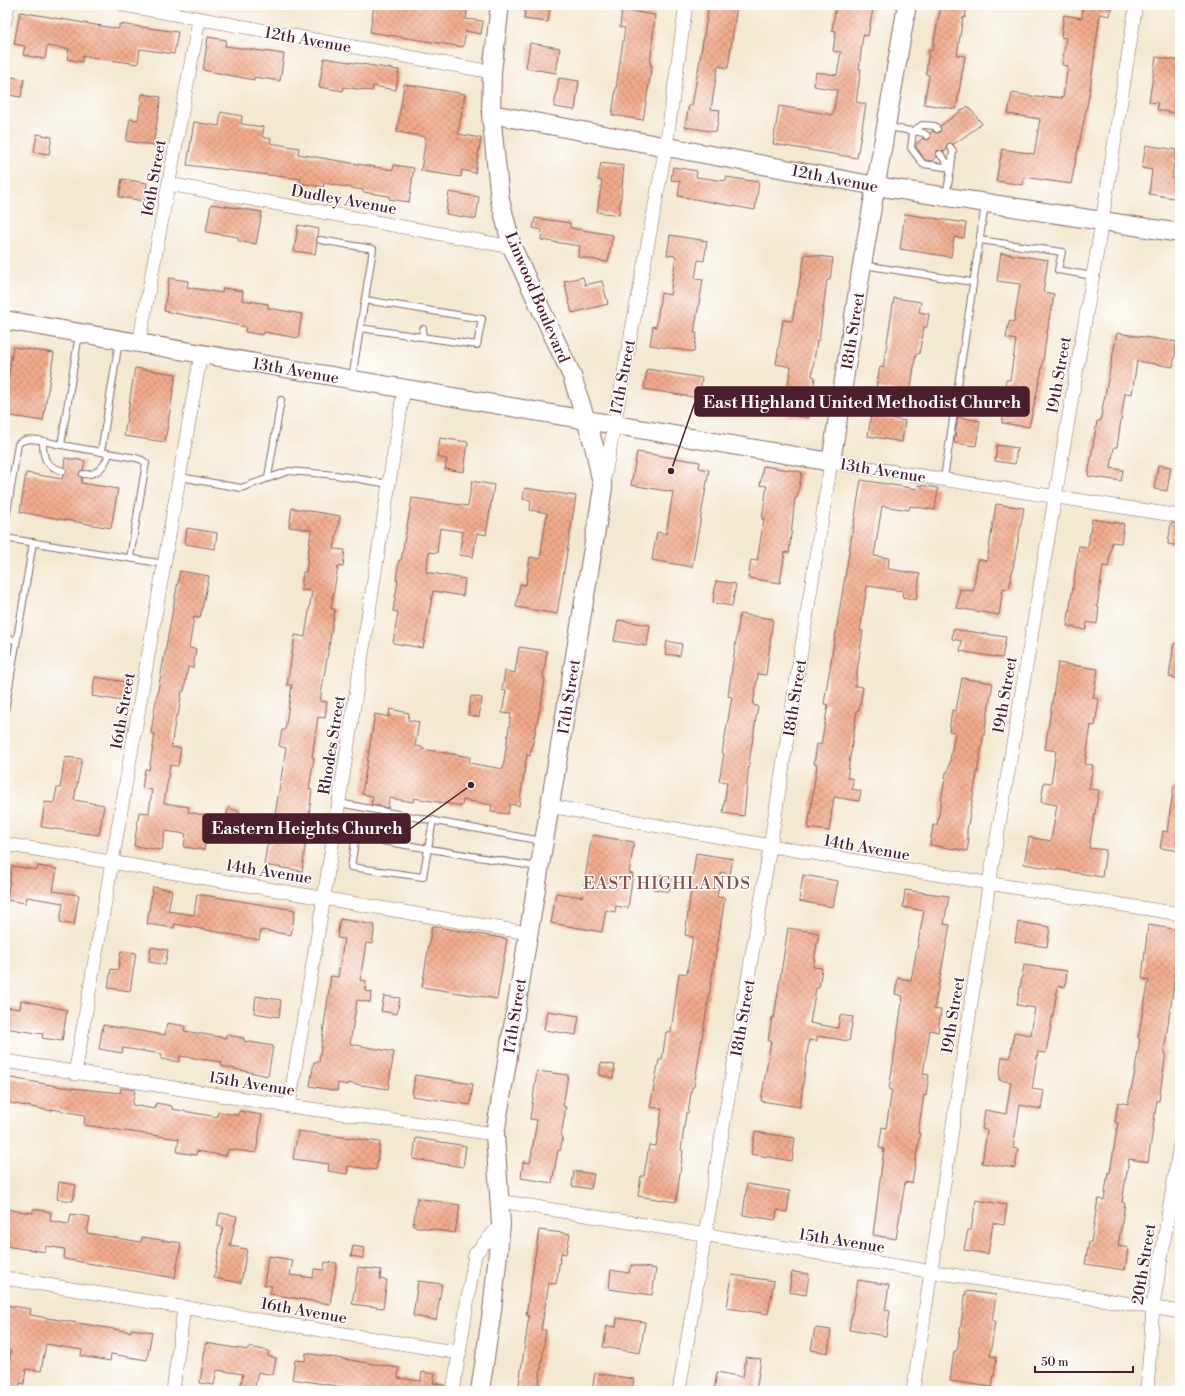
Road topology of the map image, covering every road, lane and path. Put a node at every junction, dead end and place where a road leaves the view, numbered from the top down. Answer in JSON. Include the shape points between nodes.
{"nodes":[{"id":1,"x":8,"y":5,"type":"edge"},
{"id":2,"x":124,"y":5,"type":"edge"},
{"id":3,"x":500,"y":5,"type":"edge"},
{"id":4,"x":686,"y":5,"type":"edge"},
{"id":5,"x":907,"y":5,"type":"edge"},
{"id":6,"x":1136,"y":5,"type":"edge"},
{"id":7,"x":199,"y":20,"type":"junction"},
{"id":8,"x":5,"y":21,"type":"edge"},
{"id":9,"x":492,"y":72,"type":"junction"},
{"id":10,"x":492,"y":114,"type":"junction"},
{"id":11,"x":886,"y":127,"type":"junction"},
{"id":12,"x":937,"y":128,"type":"dead end"},
{"id":13,"x":914,"y":131,"type":"junction"},
{"id":14,"x":926,"y":136,"type":"dead end"},
{"id":15,"x":666,"y":146,"type":"junction"},
{"id":16,"x":950,"y":147,"type":"dead end"},
{"id":17,"x":940,"y":154,"type":"dead end"},
{"id":18,"x":951,"y":168,"type":"junction"},
{"id":19,"x":169,"y":184,"type":"junction"},
{"id":20,"x":876,"y":186,"type":"junction"},
{"id":21,"x":946,"y":198,"type":"junction"},
{"id":22,"x":985,"y":204,"type":"junction"},
{"id":23,"x":1102,"y":222,"type":"junction"},
{"id":24,"x":1180,"y":234,"type":"edge"},
{"id":25,"x":320,"y":240,"type":"dead end"},
{"id":26,"x":980,"y":240,"type":"junction"},
{"id":27,"x":512,"y":247,"type":"junction"},
{"id":28,"x":862,"y":265,"type":"junction"},
{"id":29,"x":1093,"y":276,"type":"junction"},
{"id":30,"x":972,"y":282,"type":"junction"},
{"id":31,"x":365,"y":300,"type":"junction"},
{"id":32,"x":5,"y":320,"type":"edge"},
{"id":33,"x":360,"y":328,"type":"junction"},
{"id":34,"x":424,"y":329,"type":"dead end"},
{"id":35,"x":79,"y":332,"type":"junction"},
{"id":36,"x":441,"y":332,"type":"dead end"},
{"id":37,"x":457,"y":335,"type":"dead end"},
{"id":38,"x":422,"y":337,"type":"junction"},
{"id":39,"x":120,"y":339,"type":"junction"},
{"id":40,"x":440,"y":340,"type":"junction"},
{"id":41,"x":455,"y":342,"type":"junction"},
{"id":42,"x":139,"y":343,"type":"junction"},
{"id":43,"x":201,"y":353,"type":"junction"},
{"id":44,"x":351,"y":379,"type":"junction"},
{"id":45,"x":404,"y":388,"type":"junction"},
{"id":46,"x":281,"y":400,"type":"dead end"},
{"id":47,"x":586,"y":420,"type":"junction"},
{"id":48,"x":613,"y":424,"type":"junction"},
{"id":49,"x":43,"y":442,"type":"junction"},
{"id":50,"x":61,"y":446,"type":"junction"},
{"id":51,"x":101,"y":452,"type":"junction"},
{"id":52,"x":109,"y":454,"type":"junction"},
{"id":53,"x":831,"y":462,"type":"junction"},
{"id":54,"x":63,"y":471,"type":"dead end"},
{"id":55,"x":83,"y":474,"type":"dead end"},
{"id":56,"x":180,"y":477,"type":"junction"},
{"id":57,"x":268,"y":478,"type":"junction"},
{"id":58,"x":944,"y":479,"type":"junction"},
{"id":59,"x":389,"y":484,"type":"junction"},
{"id":60,"x":603,"y":488,"type":"junction"},
{"id":61,"x":1055,"y":496,"type":"junction"},
{"id":62,"x":1180,"y":516,"type":"edge"},
{"id":63,"x":5,"y":525,"type":"edge"},
{"id":64,"x":5,"y":538,"type":"edge"},
{"id":65,"x":34,"y":542,"type":"junction"},
{"id":66,"x":130,"y":558,"type":"junction"},
{"id":67,"x":165,"y":564,"type":"junction"},
{"id":68,"x":5,"y":639,"type":"edge"},
{"id":69,"x":17,"y":640,"type":"junction"},
{"id":70,"x":5,"y":711,"type":"edge"},
{"id":71,"x":339,"y":803,"type":"junction"},
{"id":72,"x":550,"y":806,"type":"junction"},
{"id":73,"x":433,"y":820,"type":"junction"},
{"id":74,"x":334,"y":833,"type":"junction"},
{"id":75,"x":356,"y":836,"type":"junction"},
{"id":76,"x":544,"y":841,"type":"junction"},
{"id":77,"x":5,"y":844,"type":"edge"},
{"id":78,"x":770,"y":847,"type":"junction"},
{"id":79,"x":428,"y":848,"type":"junction"},
{"id":80,"x":112,"y":863,"type":"junction"},
{"id":81,"x":540,"y":867,"type":"junction"},
{"id":82,"x":989,"y":884,"type":"junction"},
{"id":83,"x":324,"y":897,"type":"junction"},
{"id":84,"x":1180,"y":914,"type":"edge"},
{"id":85,"x":528,"y":933,"type":"junction"},
{"id":86,"x":5,"y":1061,"type":"edge"},
{"id":87,"x":75,"y":1074,"type":"junction"},
{"id":88,"x":289,"y":1106,"type":"junction"},
{"id":89,"x":495,"y":1134,"type":"junction"},
{"id":90,"x":1180,"y":1144,"type":"edge"},
{"id":91,"x":499,"y":1201,"type":"junction"},
{"id":92,"x":500,"y":1224,"type":"junction"},
{"id":93,"x":705,"y":1236,"type":"junction"},
{"id":94,"x":931,"y":1270,"type":"junction"},
{"id":95,"x":5,"y":1278,"type":"edge"},
{"id":96,"x":184,"y":1307,"type":"junction"},
{"id":97,"x":1153,"y":1307,"type":"junction"},
{"id":98,"x":1180,"y":1312,"type":"edge"},
{"id":99,"x":460,"y":1353,"type":"junction"},
{"id":100,"x":173,"y":1391,"type":"edge"},
{"id":101,"x":453,"y":1391,"type":"edge"},
{"id":102,"x":480,"y":1391,"type":"edge"},
{"id":103,"x":679,"y":1391,"type":"edge"},
{"id":104,"x":913,"y":1391,"type":"edge"},
{"id":105,"x":1147,"y":1391,"type":"edge"}],
"edges":[{"from":1,"to":8,"type":"street"},
{"from":2,"to":7,"type":"street","name":"12th Avenue"},
{"from":3,"to":9,"type":"street","name":"Linwood Boulevard"},
{"from":4,"to":15,"type":"street","name":"17th Street"},
{"from":5,"to":11,"type":"street","name":"18th Street"},
{"from":6,"to":23,"type":"street","name":"19th Street"},
{"from":7,"to":9,"type":"street","name":"12th Avenue"},
{"from":7,"to":19,"type":"street","name":"16th Street"},
{"from":9,"to":10,"type":"street","name":"Linwood Boulevard"},
{"from":10,"to":15,"type":"street","name":"12th Avenue"},
{"from":10,"to":27,"type":"street","name":"Linwood Boulevard","via":[[500,200]]},
{"from":11,"to":13,"type":"lane"},
{"from":11,"to":20,"type":"street","name":"18th Street"},
{"from":12,"to":13,"type":"lane","via":[[922,125]]},
{"from":13,"to":14,"type":"lane"},
{"from":13,"to":18,"type":"lane","via":[[911,148],[923,164]]},
{"from":15,"to":20,"type":"street","name":"12th Avenue"},
{"from":15,"to":48,"type":"street","name":"17th Street"},
{"from":16,"to":18,"type":"lane","via":[[953,151]]},
{"from":17,"to":18,"type":"lane"},
{"from":18,"to":21,"type":"lane"},
{"from":19,"to":27,"type":"street","name":"Dudley Avenue"},
{"from":19,"to":42,"type":"street","name":"16th Street"},
{"from":20,"to":21,"type":"street","name":"12th Avenue"},
{"from":20,"to":28,"type":"street","name":"18th Street"},
{"from":21,"to":22,"type":"street","name":"12th Avenue"},
{"from":22,"to":23,"type":"street","name":"12th Avenue"},
{"from":22,"to":26,"type":"lane"},
{"from":23,"to":24,"type":"street","name":"12th Avenue"},
{"from":23,"to":29,"type":"street","name":"19th Street"},
{"from":25,"to":31,"type":"lane","via":[[373,249]]},
{"from":26,"to":29,"type":"lane","via":[[1062,252],[1058,270]]},
{"from":26,"to":30,"type":"lane"},
{"from":27,"to":47,"type":"street","name":"Linwood Boulevard","via":[[572,376]]},
{"from":28,"to":30,"type":"lane"},
{"from":28,"to":53,"type":"street","name":"18th Street"},
{"from":29,"to":61,"type":"street","name":"19th Street"},
{"from":30,"to":58,"type":"lane"},
{"from":31,"to":33,"type":"lane"},
{"from":31,"to":41,"type":"lane","via":[[443,315],[482,319],[477,345]]},
{"from":32,"to":35,"type":"street","name":"13th Avenue"},
{"from":33,"to":38,"type":"lane"},
{"from":33,"to":44,"type":"lane"},
{"from":34,"to":38,"type":"lane"},
{"from":35,"to":39,"type":"street","name":"13th Avenue"},
{"from":35,"to":50,"type":"lane"},
{"from":36,"to":40,"type":"lane"},
{"from":37,"to":41,"type":"lane"},
{"from":38,"to":40,"type":"lane"},
{"from":39,"to":42,"type":"street","name":"13th Avenue"},
{"from":39,"to":51,"type":"lane"},
{"from":40,"to":41,"type":"lane"},
{"from":42,"to":43,"type":"street","name":"13th Avenue"},
{"from":43,"to":44,"type":"street","name":"13th Avenue"},
{"from":43,"to":56,"type":"street","name":"16th Street"},
{"from":44,"to":45,"type":"street","name":"13th Avenue"},
{"from":45,"to":47,"type":"street","name":"13th Avenue"},
{"from":45,"to":59,"type":"street","name":"Rhodes Street"},
{"from":46,"to":57,"type":"lane"},
{"from":47,"to":48,"type":"street","name":"13th Avenue"},
{"from":47,"to":60,"type":"street"},
{"from":48,"to":53,"type":"street","name":"13th Avenue"},
{"from":48,"to":60,"type":"street","name":"17th Street"},
{"from":49,"to":50,"type":"lane"},
{"from":49,"to":54,"type":"lane","via":[[46,461],[51,468]]},
{"from":49,"to":63,"type":"lane","via":[[29,439],[18,444]]},
{"from":50,"to":51,"type":"lane"},
{"from":51,"to":52,"type":"lane"},
{"from":52,"to":55,"type":"lane","via":[[103,467],[97,472]]},
{"from":52,"to":66,"type":"lane","via":[[146,463]]},
{"from":53,"to":58,"type":"street","name":"13th Avenue"},
{"from":53,"to":78,"type":"street","name":"18th Street"},
{"from":56,"to":57,"type":"lane","via":[[241,488]]},
{"from":56,"to":67,"type":"street","name":"16th Street"},
{"from":57,"to":59,"type":"lane","via":[[290,471],[336,475]]},
{"from":58,"to":61,"type":"street","name":"13th Avenue"},
{"from":59,"to":71,"type":"street","name":"Rhodes Street"},
{"from":60,"to":72,"type":"street","name":"17th Street"},
{"from":61,"to":62,"type":"street","name":"13th Avenue"},
{"from":61,"to":82,"type":"street","name":"19th Street"},
{"from":64,"to":65,"type":"lane"},
{"from":65,"to":66,"type":"lane"},
{"from":65,"to":69,"type":"lane"},
{"from":66,"to":67,"type":"lane"},
{"from":67,"to":80,"type":"street","name":"16th Street"},
{"from":68,"to":69,"type":"lane"},
{"from":69,"to":70,"type":"lane"},
{"from":71,"to":73,"type":"lane"},
{"from":71,"to":74,"type":"street","name":"Rhodes Street"},
{"from":72,"to":76,"type":"street","name":"17th Street"},
{"from":72,"to":78,"type":"street","name":"14th Avenue"},
{"from":73,"to":76,"type":"lane"},
{"from":73,"to":79,"type":"lane"},
{"from":74,"to":75,"type":"lane"},
{"from":74,"to":83,"type":"street","name":"Rhodes Street"},
{"from":75,"to":79,"type":"lane"},
{"from":75,"to":79,"type":"lane","via":[[351,867],[423,877]]},
{"from":76,"to":81,"type":"street","name":"17th Street"},
{"from":77,"to":80,"type":"street","name":"14th Avenue"},
{"from":78,"to":82,"type":"street","name":"14th Avenue"},
{"from":78,"to":93,"type":"street","name":"18th Street"},
{"from":79,"to":81,"type":"lane"},
{"from":80,"to":83,"type":"street","name":"14th Avenue"},
{"from":80,"to":87,"type":"street","name":"16th Street"},
{"from":81,"to":85,"type":"street","name":"17th Street"},
{"from":82,"to":84,"type":"street","name":"14th Avenue"},
{"from":82,"to":94,"type":"street","name":"19th Street"},
{"from":83,"to":85,"type":"street","name":"14th Avenue"},
{"from":83,"to":88,"type":"street","name":"Rhodes Street"},
{"from":85,"to":89,"type":"street","name":"17th Street"},
{"from":86,"to":87,"type":"street","name":"15th Avenue"},
{"from":87,"to":88,"type":"street","name":"15th Avenue"},
{"from":88,"to":89,"type":"street","name":"15th Avenue"},
{"from":89,"to":91,"type":"street","name":"17th Street"},
{"from":90,"to":97,"type":"street","name":"20th Street"},
{"from":91,"to":92,"type":"street","name":"17th Street"},
{"from":91,"to":93,"type":"street","name":"15th Avenue"},
{"from":92,"to":99,"type":"street","via":[[475,1254]]},
{"from":92,"to":102,"type":"street","name":"17th Street","via":[[492,1311]]},
{"from":93,"to":94,"type":"street","name":"15th Avenue"},
{"from":93,"to":103,"type":"street","name":"18th Street"},
{"from":94,"to":97,"type":"street","name":"15th Avenue"},
{"from":94,"to":104,"type":"street","name":"19th Street"},
{"from":95,"to":96,"type":"street","name":"16th Avenue"},
{"from":96,"to":99,"type":"street","name":"16th Avenue"},
{"from":96,"to":100,"type":"street"},
{"from":97,"to":98,"type":"street","name":"15th Avenue"},
{"from":97,"to":105,"type":"street","name":"20th Street"},
{"from":99,"to":101,"type":"street"}]}
